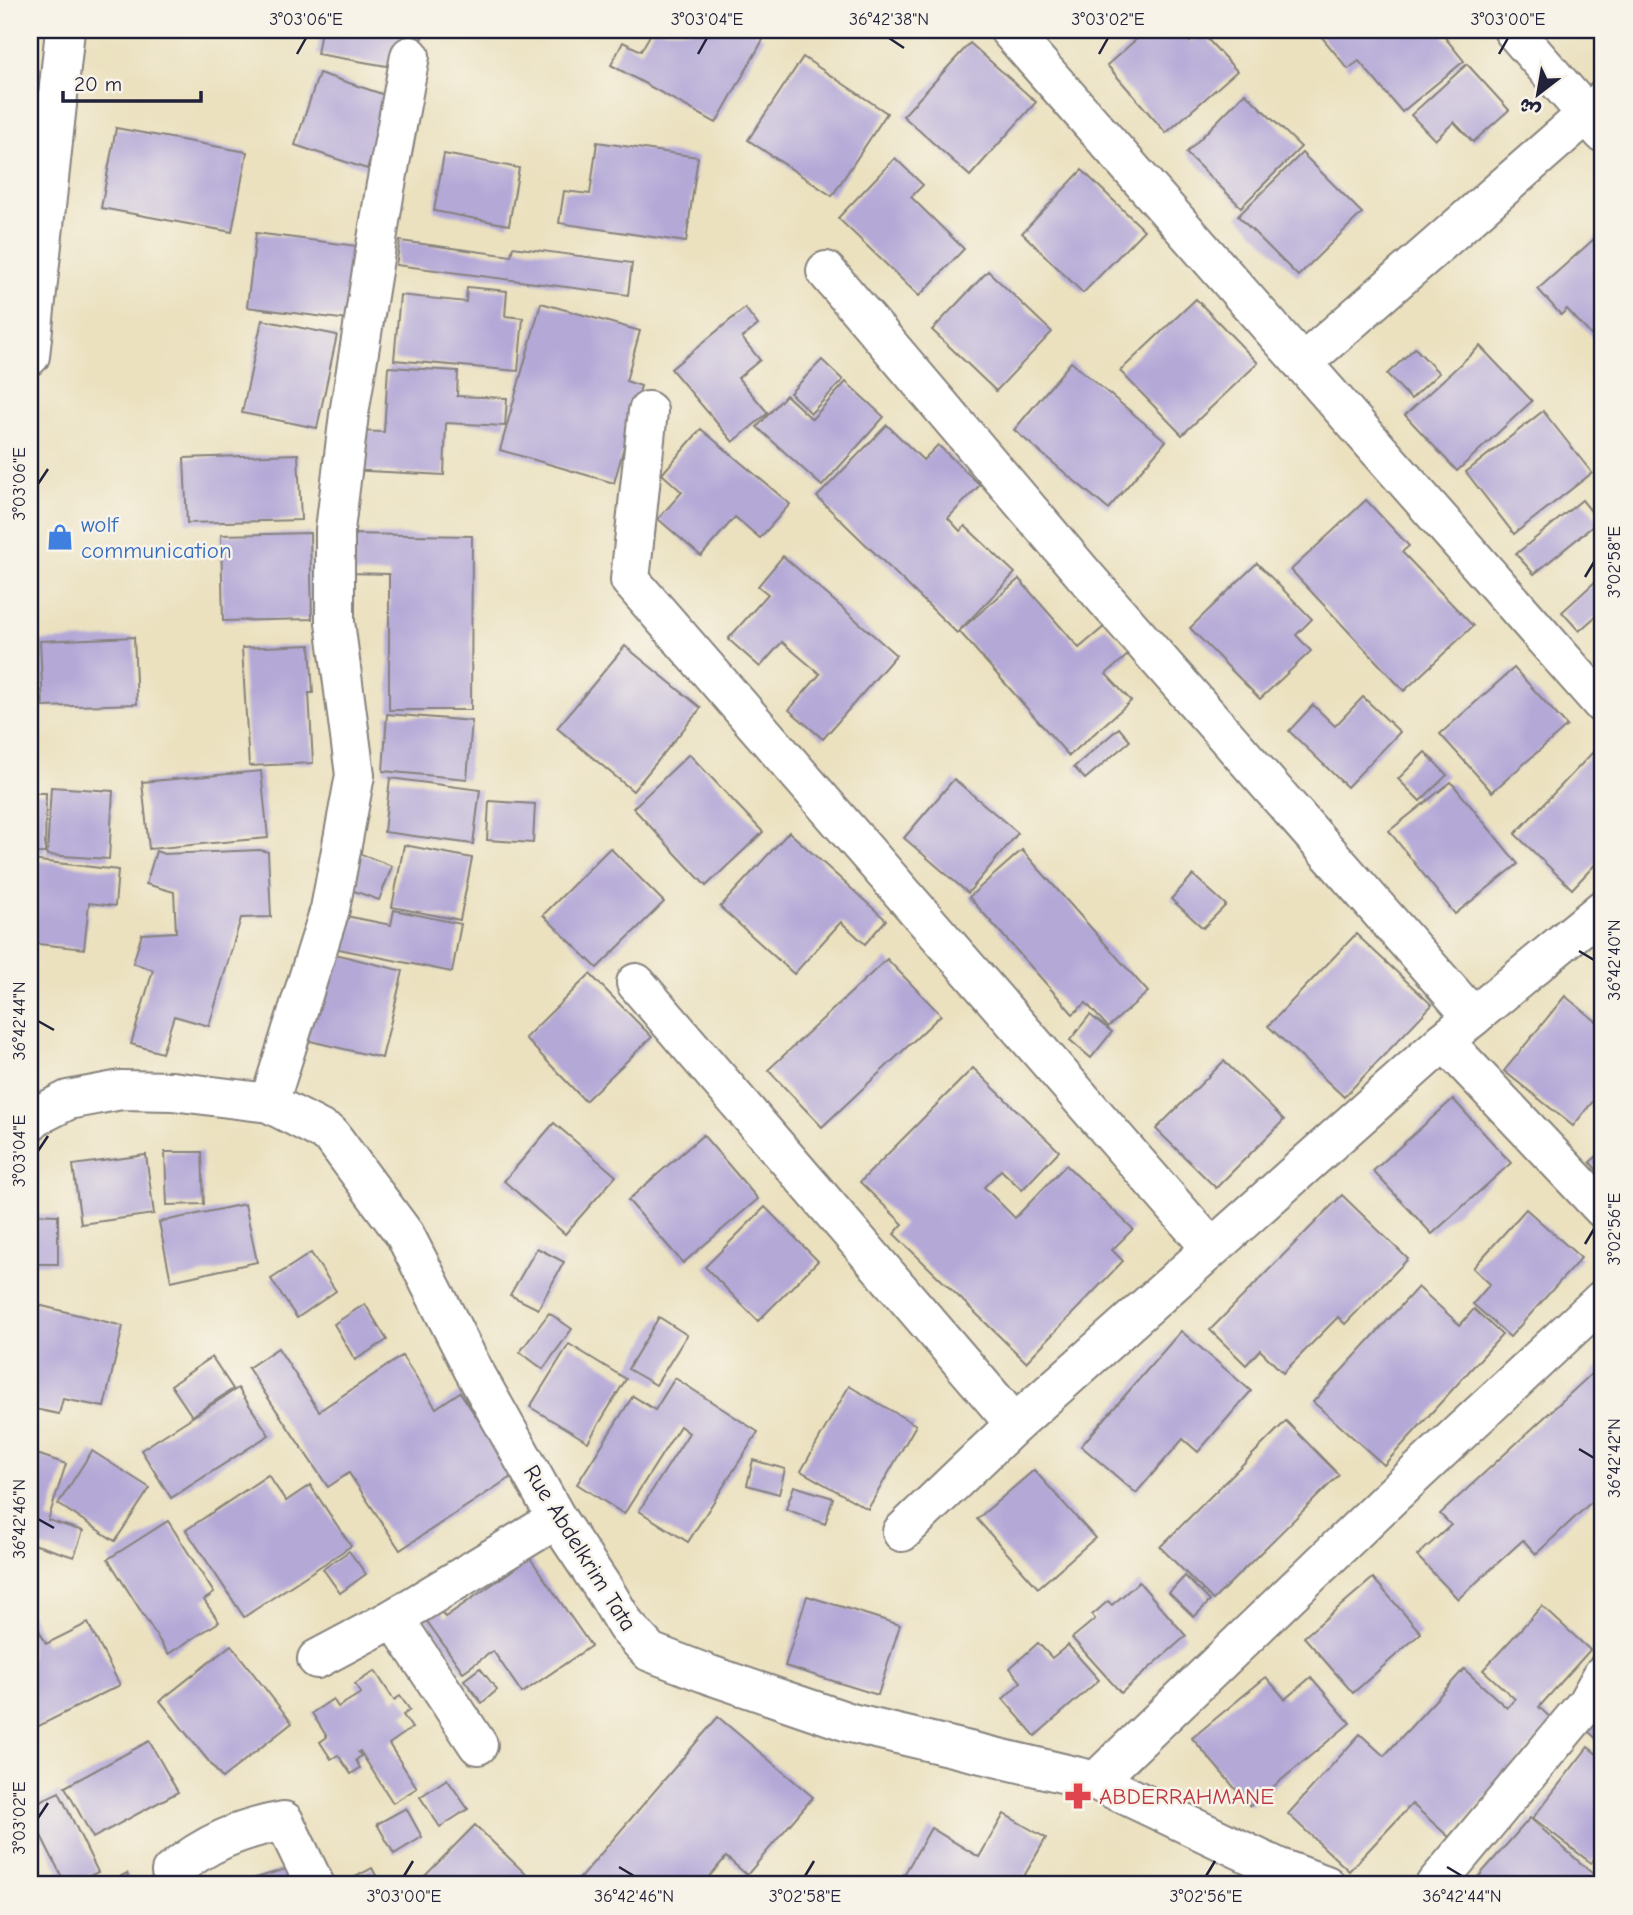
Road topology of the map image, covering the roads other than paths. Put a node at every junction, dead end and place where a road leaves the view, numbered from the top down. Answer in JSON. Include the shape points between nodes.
{"nodes":[{"id":1,"x":65,"y":30,"type":"edge"},
{"id":2,"x":1009,"y":30,"type":"edge"},
{"id":3,"x":1513,"y":30,"type":"edge"},
{"id":4,"x":410,"y":57,"type":"dead end"},
{"id":5,"x":1598,"y":116,"type":"edge"},
{"id":6,"x":826,"y":271,"type":"dead end"},
{"id":7,"x":30,"y":356,"type":"edge"},
{"id":8,"x":1304,"y":362,"type":"junction"},
{"id":9,"x":648,"y":411,"type":"dead end"},
{"id":10,"x":1603,"y":705,"type":"edge"},
{"id":11,"x":1603,"y":909,"type":"edge"},
{"id":12,"x":636,"y":983,"type":"dead end"},
{"id":13,"x":1474,"y":1017,"type":"junction"},
{"id":14,"x":1444,"y":1041,"type":"junction"},
{"id":15,"x":269,"y":1103,"type":"junction"},
{"id":16,"x":30,"y":1122,"type":"edge"},
{"id":17,"x":1603,"y":1209,"type":"edge"},
{"id":18,"x":1211,"y":1248,"type":"junction"},
{"id":19,"x":1603,"y":1299,"type":"edge"},
{"id":20,"x":1015,"y":1424,"type":"junction"},
{"id":21,"x":557,"y":1519,"type":"junction"},
{"id":22,"x":902,"y":1532,"type":"dead end"},
{"id":23,"x":394,"y":1618,"type":"junction"},
{"id":24,"x":317,"y":1659,"type":"dead end"},
{"id":25,"x":1603,"y":1674,"type":"edge"},
{"id":26,"x":478,"y":1745,"type":"dead end"},
{"id":27,"x":1096,"y":1781,"type":"junction"},
{"id":28,"x":177,"y":1885,"type":"edge"},
{"id":29,"x":315,"y":1885,"type":"edge"},
{"id":30,"x":1326,"y":1885,"type":"edge"},
{"id":31,"x":1435,"y":1885,"type":"edge"}],
"edges":[{"from":1,"to":7,"type":"street"},
{"from":2,"to":8,"type":"street"},
{"from":3,"to":5,"type":"street"},
{"from":4,"to":15,"type":"street","via":[[349,414],[335,530],[335,622],[355,775],[330,909]]},
{"from":5,"to":8,"type":"street"},
{"from":6,"to":13,"type":"street","via":[[1086,578]]},
{"from":8,"to":10,"type":"street"},
{"from":9,"to":18,"type":"street","via":[[630,580]]},
{"from":11,"to":13,"type":"street"},
{"from":12,"to":20,"type":"street"},
{"from":13,"to":14,"type":"street"},
{"from":14,"to":17,"type":"street"},
{"from":14,"to":18,"type":"street"},
{"from":15,"to":16,"type":"street","name":"Rue Abdelkrim Tata","via":[[121,1090],[68,1100]]},
{"from":15,"to":21,"type":"street","name":"Rue Abdelkrim Tata","via":[[331,1135],[405,1235],[472,1368]]},
{"from":18,"to":20,"type":"street"},
{"from":19,"to":27,"type":"street"},
{"from":20,"to":22,"type":"street"},
{"from":21,"to":23,"type":"street"},
{"from":21,"to":27,"type":"street","name":"Rue Abdelkrim Tata","via":[[626,1626],[650,1652],[851,1723]]},
{"from":23,"to":24,"type":"street"},
{"from":23,"to":26,"type":"street"},
{"from":25,"to":31,"type":"street","via":[[1586,1704]]},
{"from":27,"to":30,"type":"street","name":"Rue Abdelkrim Tata","via":[[1277,1867]]},
{"from":28,"to":29,"type":"street","via":[[171,1872],[196,1852],[256,1826],[284,1821]]}]}
